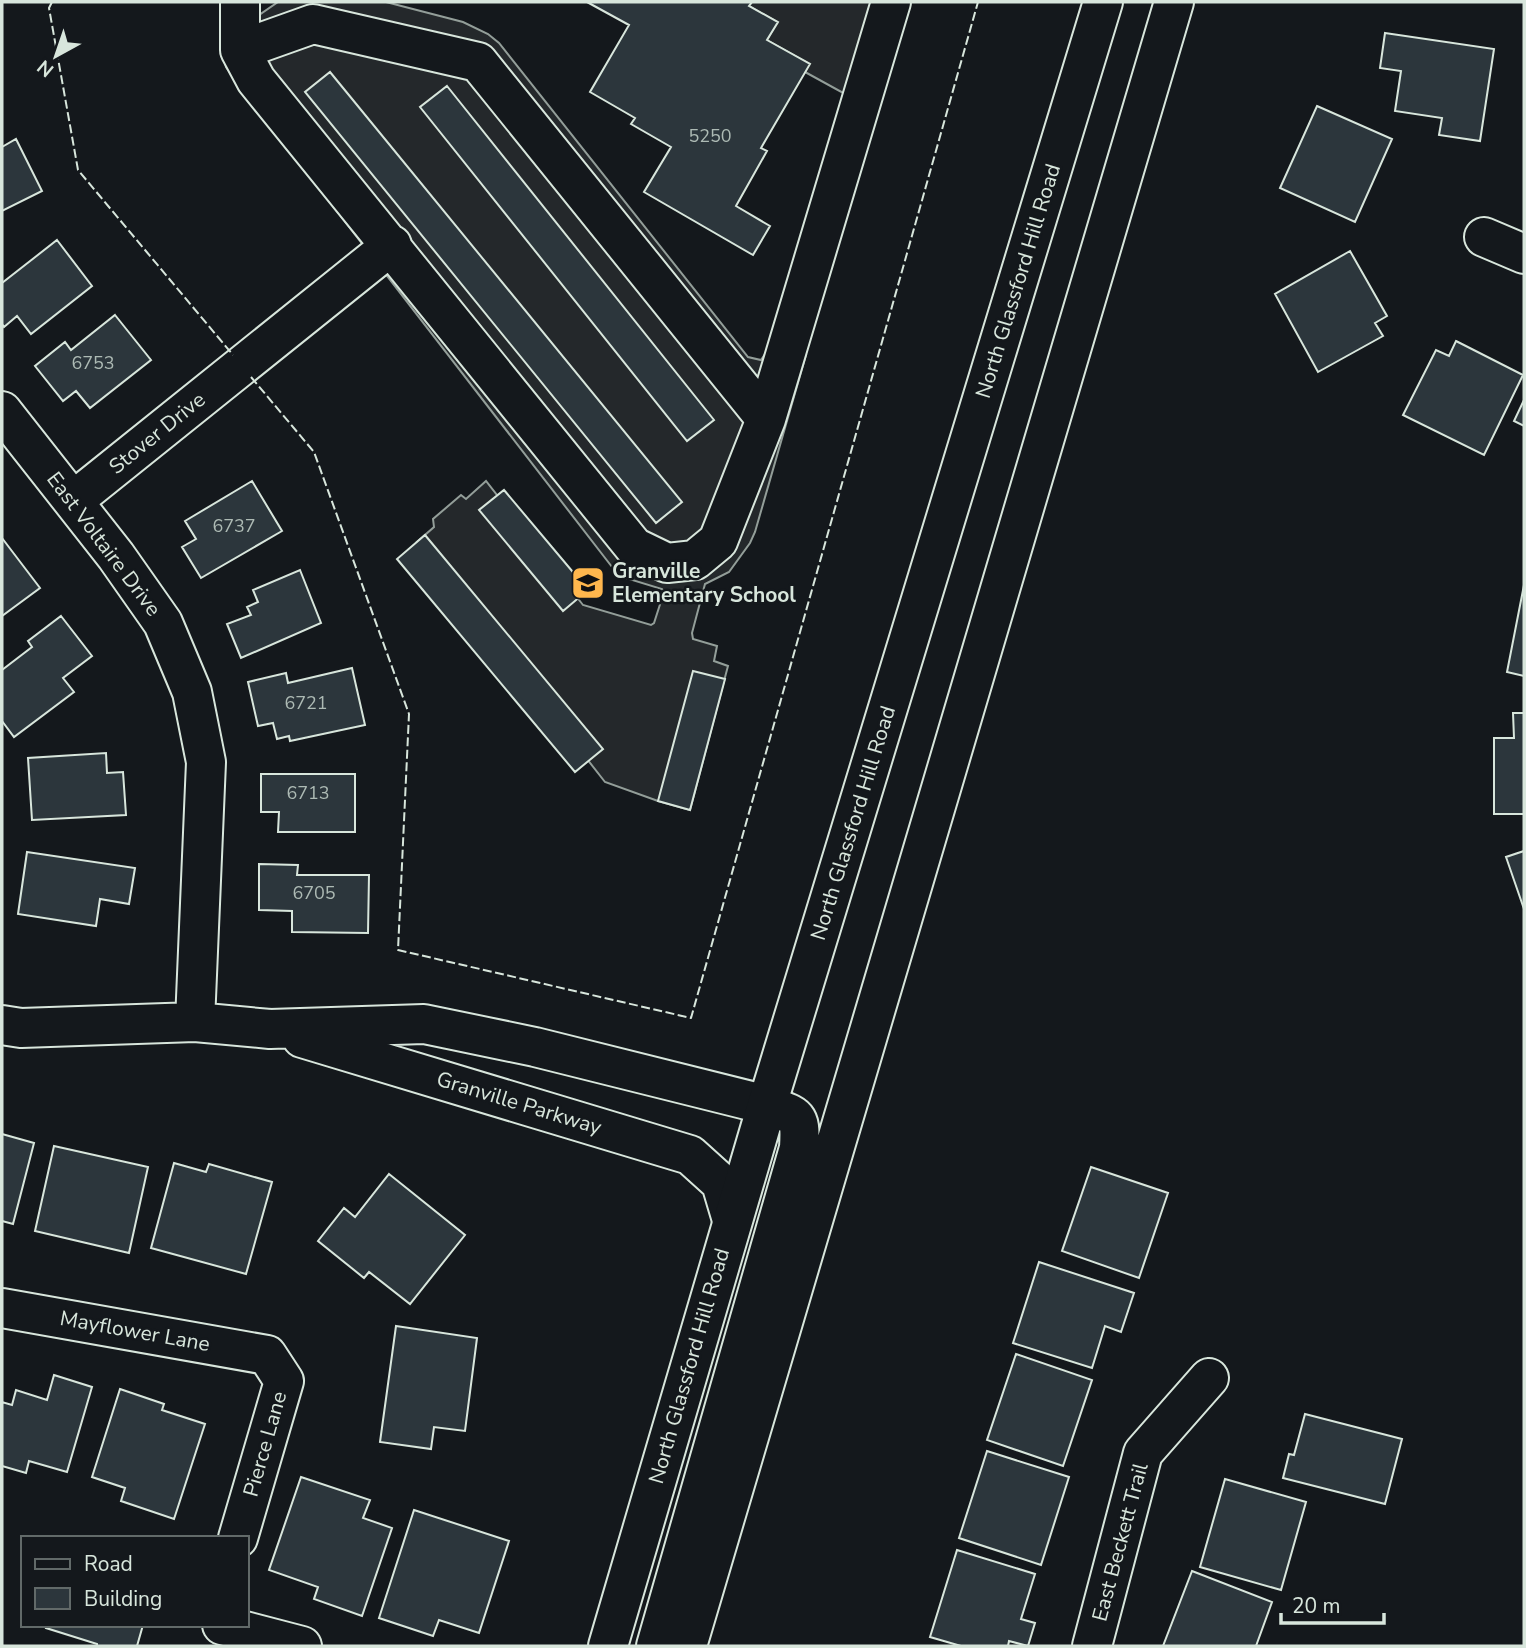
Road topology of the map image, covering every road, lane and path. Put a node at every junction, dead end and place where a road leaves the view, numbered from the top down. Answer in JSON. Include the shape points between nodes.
{"nodes":[{"id":1,"x":240,"y":2,"type":"edge"},
{"id":2,"x":891,"y":2,"type":"edge"},
{"id":3,"x":1102,"y":2,"type":"edge"},
{"id":4,"x":1174,"y":2,"type":"edge"},
{"id":5,"x":240,"y":50,"type":"junction"},
{"id":6,"x":1484,"y":237,"type":"dead end"},
{"id":7,"x":391,"y":245,"type":"junction"},
{"id":8,"x":1524,"y":254,"type":"edge"},
{"id":9,"x":2,"y":411,"type":"edge"},
{"id":10,"x":766,"y":419,"type":"junction"},
{"id":11,"x":73,"y":501,"type":"junction"},
{"id":12,"x":195,"y":1022,"type":"junction"},
{"id":13,"x":2,"y":1025,"type":"edge"},
{"id":14,"x":270,"y":1028,"type":"junction"},
{"id":15,"x":767,"y":1105,"type":"junction"},
{"id":16,"x":732,"y":1220,"type":"junction"},
{"id":17,"x":2,"y":1308,"type":"edge"},
{"id":18,"x":267,"y":1355,"type":"joint"},
{"id":19,"x":1209,"y":1378,"type":"dead end"},
{"id":20,"x":239,"y":1536,"type":"edge"},
{"id":21,"x":212,"y":1627,"type":"edge"},
{"id":22,"x":230,"y":1627,"type":"edge"},
{"id":23,"x":206,"y":1646,"type":"edge"},
{"id":24,"x":302,"y":1646,"type":"edge"},
{"id":25,"x":608,"y":1646,"type":"edge"},
{"id":26,"x":656,"y":1646,"type":"edge"},
{"id":27,"x":687,"y":1646,"type":"edge"},
{"id":28,"x":1092,"y":1646,"type":"edge"}],
"edges":[{"from":1,"to":5,"type":"main road"},
{"from":2,"to":10,"type":"main road"},
{"from":3,"to":15,"type":"main road","name":"North Glassford Hill Road"},
{"from":4,"to":27,"type":"main road"},
{"from":5,"to":7,"type":"main road","via":[[256,80]]},
{"from":5,"to":10,"type":"main road","via":[[313,24],[478,62]]},
{"from":6,"to":8,"type":"main road"},
{"from":7,"to":10,"type":"main road","via":[[635,547],[667,563],[695,560],[718,541]]},
{"from":7,"to":11,"type":"main road","name":"Stover Drive"},
{"from":9,"to":11,"type":"main road","name":"East Voltaire Drive"},
{"from":11,"to":12,"type":"main road","name":"East Voltaire Drive","via":[[163,623],[192,692],[206,762]]},
{"from":12,"to":13,"type":"main road","name":"Granville Parkway"},
{"from":12,"to":14,"type":"main road","name":"Granville Parkway"},
{"from":14,"to":15,"type":"main road","name":"Granville Parkway","via":[[424,1024],[535,1046]]},
{"from":14,"to":16,"type":"main road","name":"Granville Parkway","via":[[690,1155],[721,1183]]},
{"from":15,"to":16,"type":"main road","name":"North Glassford Hill Road"},
{"from":15,"to":26,"type":"main road","name":"Granville Parkway","via":[[798,1119],[799,1148]]},
{"from":16,"to":25,"type":"main road","name":"North Glassford Hill Road"},
{"from":17,"to":18,"type":"main road","name":"Mayflower Lane"},
{"from":18,"to":20,"type":"main road","name":"Pierce Lane","via":[[284,1381]]},
{"from":19,"to":28,"type":"main road","name":"East Beckett Trail","via":[[1143,1453]]},
{"from":21,"to":23,"type":"main road"},
{"from":22,"to":24,"type":"main road"}]}
